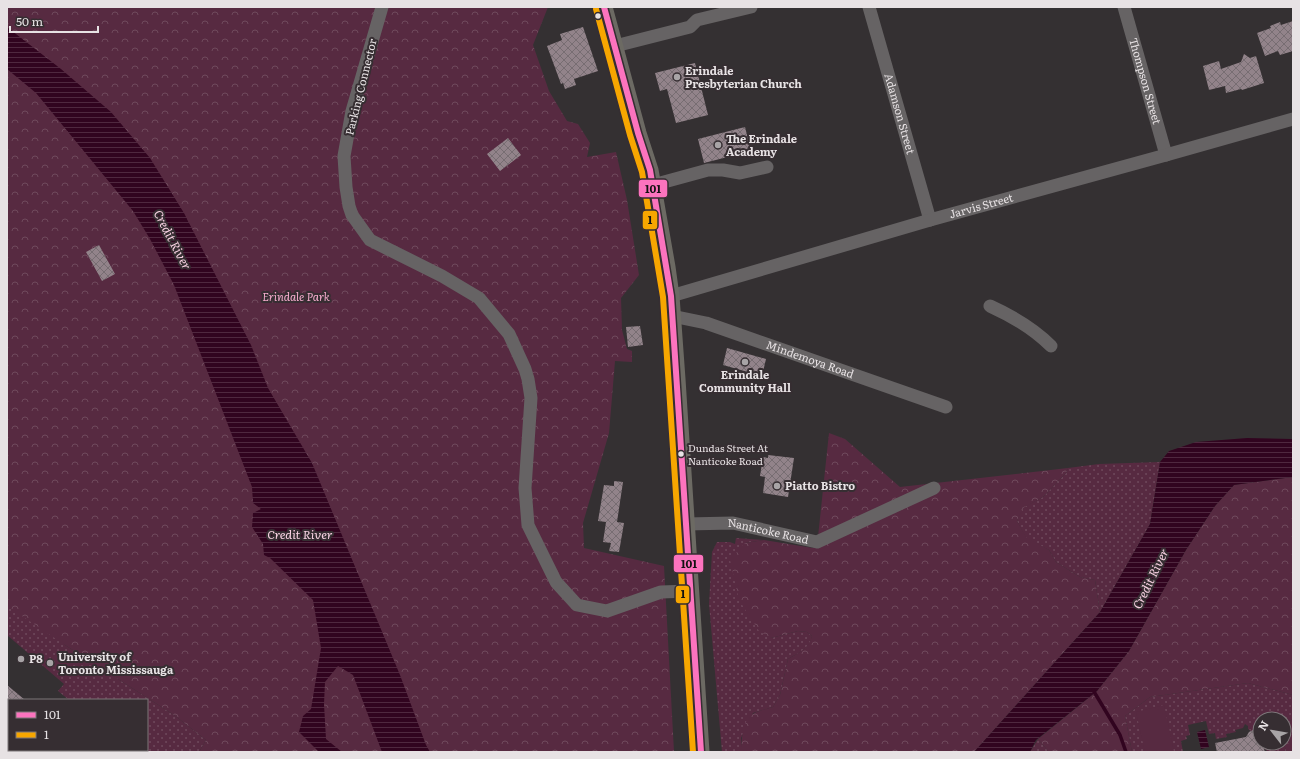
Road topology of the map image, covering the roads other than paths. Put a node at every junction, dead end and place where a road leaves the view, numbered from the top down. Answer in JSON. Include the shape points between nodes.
{"nodes":[{"id":1,"x":382,"y":7,"type":"edge"},
{"id":2,"x":604,"y":7,"type":"edge"},
{"id":3,"x":751,"y":7,"type":"edge"},
{"id":4,"x":869,"y":7,"type":"edge"},
{"id":5,"x":1124,"y":7,"type":"edge"},
{"id":6,"x":616,"y":46,"type":"junction"},
{"id":7,"x":1293,"y":119,"type":"edge"},
{"id":8,"x":1166,"y":155,"type":"junction"},
{"id":9,"x":767,"y":167,"type":"dead end"},
{"id":10,"x":653,"y":185,"type":"junction"},
{"id":11,"x":930,"y":220,"type":"junction"},
{"id":12,"x":671,"y":296,"type":"junction"},
{"id":13,"x":990,"y":306,"type":"dead end"},
{"id":14,"x":672,"y":316,"type":"junction"},
{"id":15,"x":1051,"y":346,"type":"dead end"},
{"id":16,"x":946,"y":407,"type":"dead end"},
{"id":17,"x":934,"y":488,"type":"dead end"},
{"id":18,"x":686,"y":524,"type":"junction"},
{"id":19,"x":690,"y":591,"type":"junction"},
{"id":20,"x":701,"y":752,"type":"edge"}],
"edges":[{"from":1,"to":19,"type":"street","name":"Parking Connector","via":[[352,111],[344,156],[350,210],[370,240],[442,276],[479,298],[509,334],[526,368],[530,398],[525,488],[528,525],[556,582],[577,605],[607,611],[661,592]]},
{"from":2,"to":6,"type":"main road"},
{"from":3,"to":6,"type":"street","via":[[697,20],[690,27]]},
{"from":4,"to":11,"type":"street","name":"Adamson Street"},
{"from":5,"to":8,"type":"street","name":"Thompson Street"},
{"from":6,"to":10,"type":"main road"},
{"from":7,"to":8,"type":"street","name":"Jarvis Street"},
{"from":8,"to":11,"type":"street","name":"Jarvis Street"},
{"from":9,"to":10,"type":"street","via":[[740,173],[708,170]]},
{"from":10,"to":12,"type":"main road"},
{"from":11,"to":12,"type":"street","name":"Jarvis Street"},
{"from":12,"to":14,"type":"main road"},
{"from":13,"to":15,"type":"street","via":[[1027,327]]},
{"from":14,"to":16,"type":"street","name":"Mindemoya Road","via":[[706,323]]},
{"from":14,"to":18,"type":"main road"},
{"from":17,"to":18,"type":"street","name":"Nanticoke Road","via":[[817,542],[733,524]]},
{"from":18,"to":19,"type":"main road"},
{"from":19,"to":20,"type":"main road"}]}
